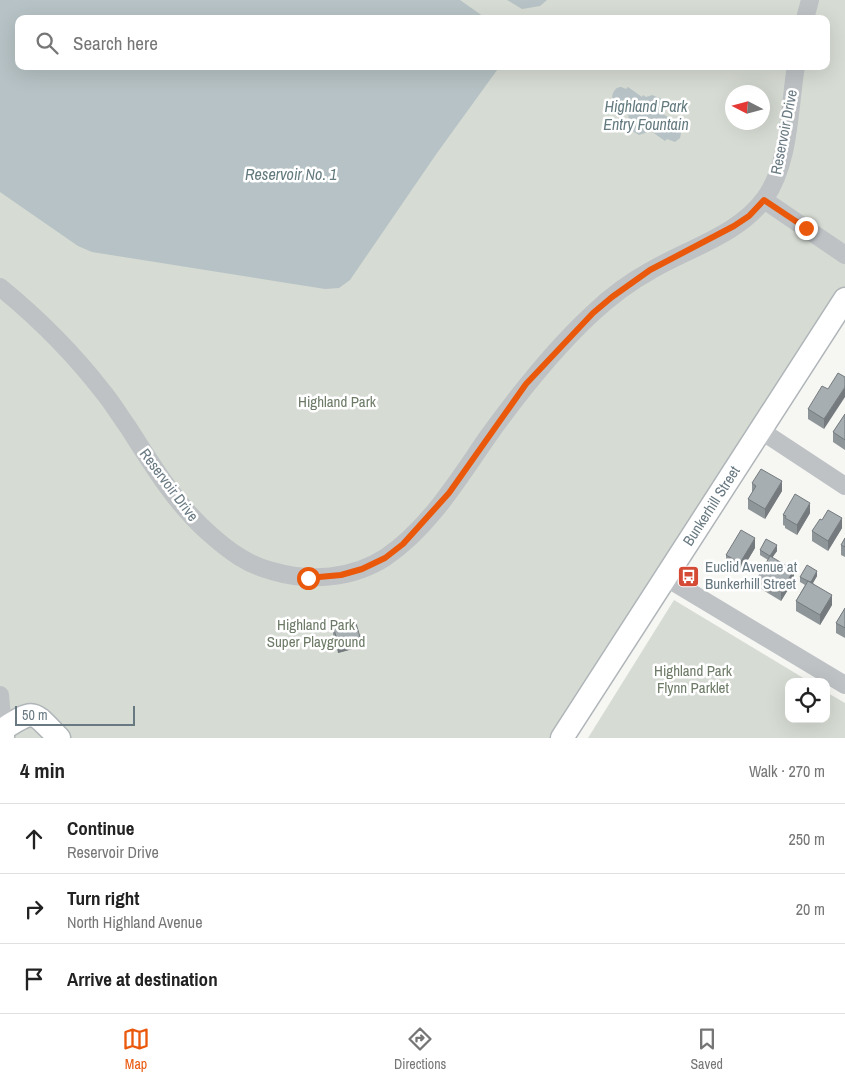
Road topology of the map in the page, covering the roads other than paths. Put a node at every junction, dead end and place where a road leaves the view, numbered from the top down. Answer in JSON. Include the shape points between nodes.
{"nodes":[{"id":1,"x":810,"y":0,"type":"edge"},
{"id":2,"x":806,"y":15,"type":"edge"},
{"id":3,"x":795,"y":70,"type":"edge"},
{"id":4,"x":764,"y":200,"type":"junction"},
{"id":5,"x":845,"y":255,"type":"edge"},
{"id":6,"x":0,"y":287,"type":"edge"},
{"id":7,"x":845,"y":299,"type":"edge"},
{"id":8,"x":760,"y":430,"type":"junction"},
{"id":9,"x":845,"y":486,"type":"edge"},
{"id":10,"x":665,"y":577,"type":"junction"},
{"id":11,"x":845,"y":685,"type":"edge"},
{"id":12,"x":0,"y":695,"type":"edge"},
{"id":13,"x":3,"y":734,"type":"edge"},
{"id":14,"x":59,"y":738,"type":"edge"},
{"id":15,"x":562,"y":738,"type":"edge"}],
"edges":[{"from":1,"to":2,"type":"street"},
{"from":3,"to":4,"type":"street","name":"Reservoir Drive","via":[[781,164]]},
{"from":4,"to":5,"type":"street"},
{"from":4,"to":6,"type":"street","name":"Reservoir Drive","via":[[734,226],[650,270],[593,313],[526,384],[449,493],[415,532],[385,558],[341,575],[308,578],[269,571],[224,547],[193,519],[166,486],[106,395],[75,359]]},
{"from":7,"to":8,"type":"main road","name":"Bunkerhill Street"},
{"from":8,"to":9,"type":"street"},
{"from":8,"to":10,"type":"main road","name":"Bunkerhill Street"},
{"from":10,"to":11,"type":"street"},
{"from":10,"to":15,"type":"main road","name":"Bunkerhill Street"},
{"from":12,"to":13,"type":"street"},
{"from":13,"to":14,"type":"main road","via":[[26,715],[32,715]]}]}
